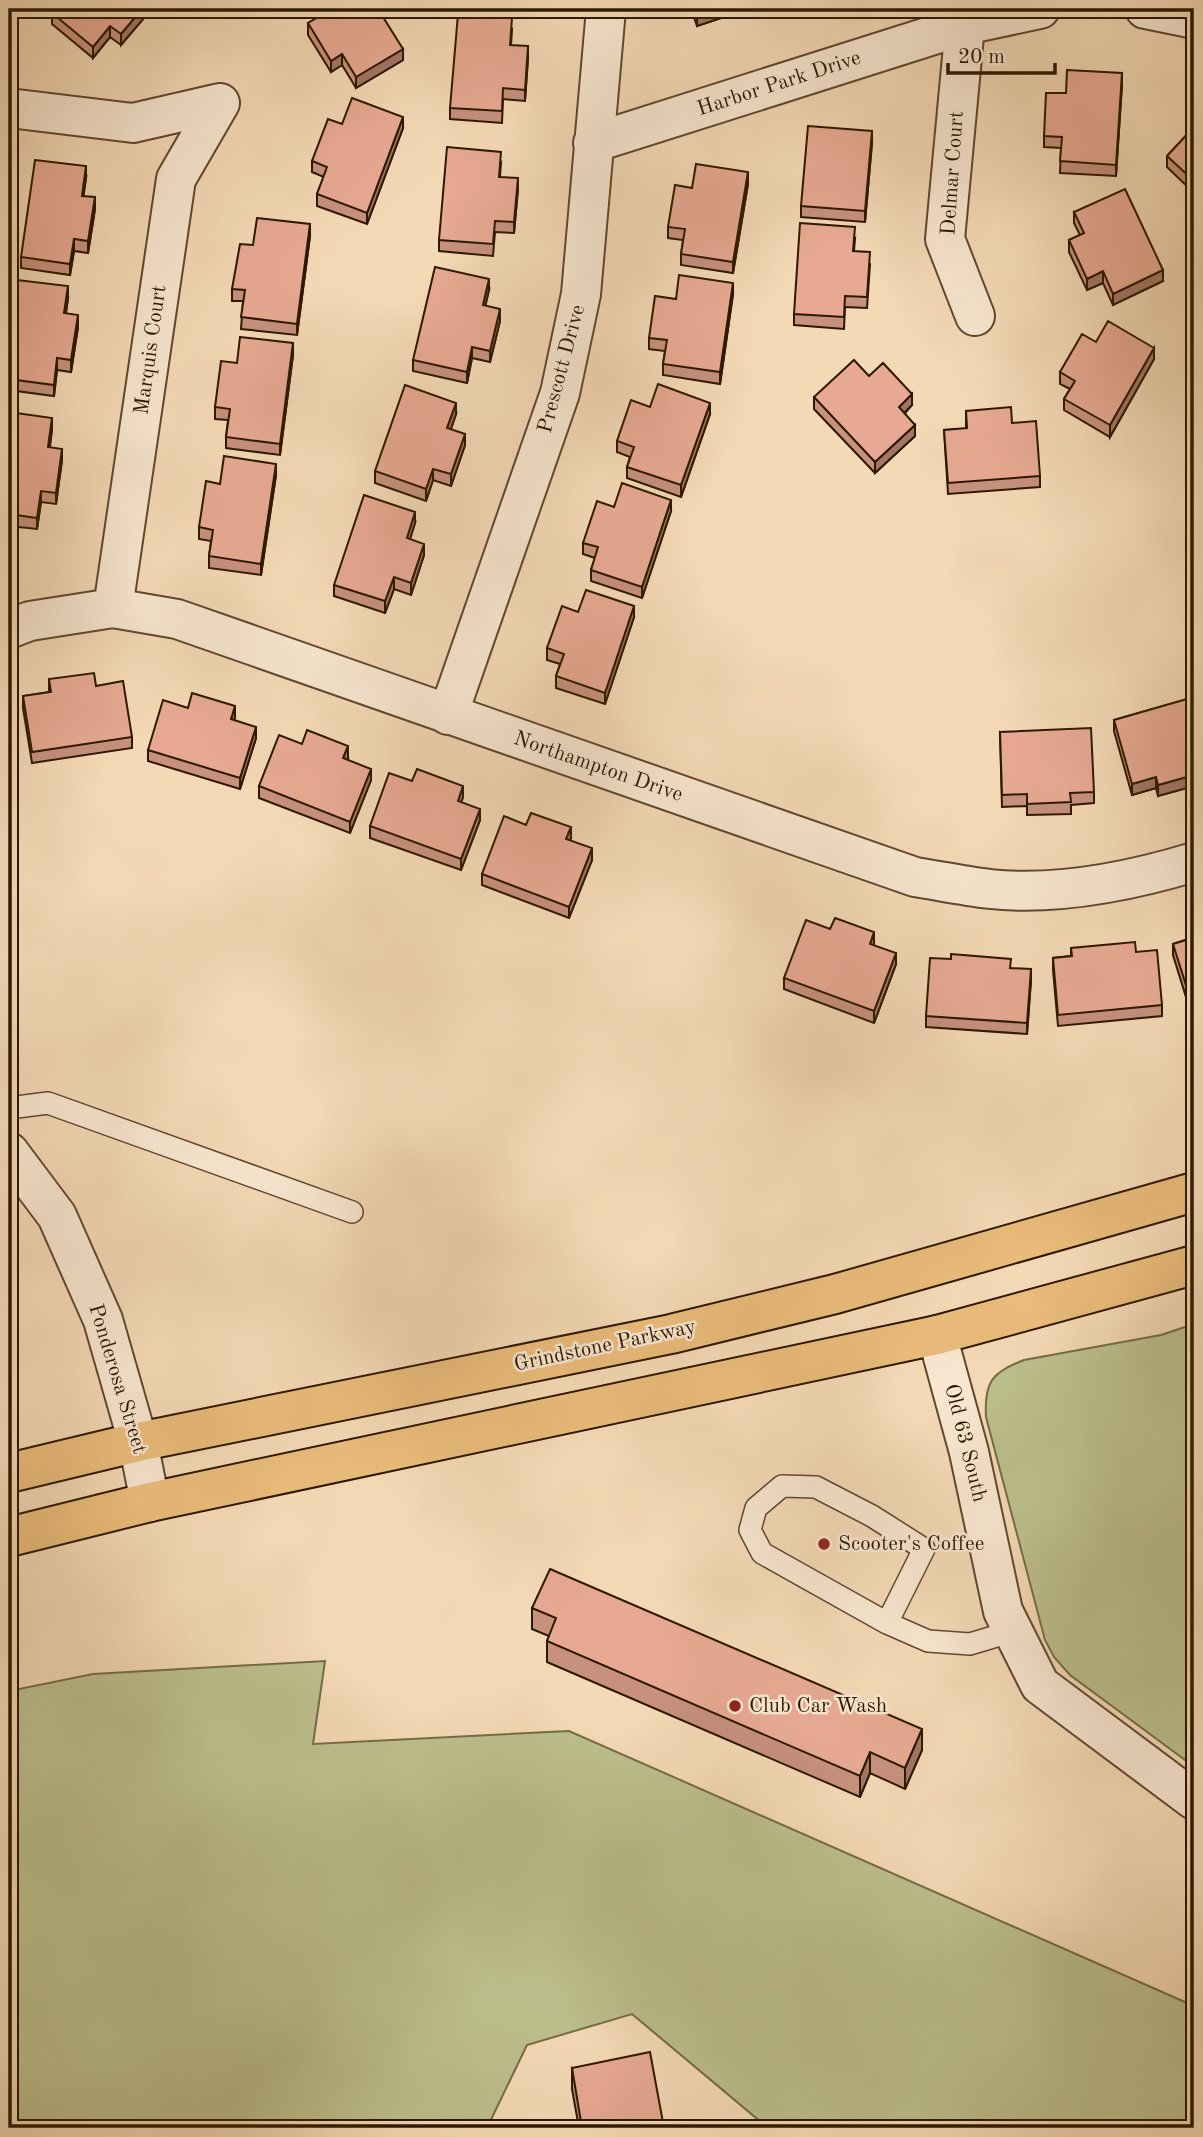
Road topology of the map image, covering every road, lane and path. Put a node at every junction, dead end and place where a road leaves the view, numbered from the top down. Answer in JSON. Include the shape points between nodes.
{"nodes":[{"id":1,"x":606,"y":9,"type":"edge"},
{"id":2,"x":1040,"y":9,"type":"edge"},
{"id":3,"x":1145,"y":9,"type":"edge"},
{"id":4,"x":1194,"y":19,"type":"edge"},
{"id":5,"x":965,"y":25,"type":"junction"},
{"id":6,"x":9,"y":108,"type":"edge"},
{"id":7,"x":593,"y":143,"type":"junction"},
{"id":8,"x":975,"y":316,"type":"dead end"},
{"id":9,"x":113,"y":608,"type":"junction"},
{"id":10,"x":9,"y":629,"type":"edge"},
{"id":11,"x":448,"y":715,"type":"junction"},
{"id":12,"x":1194,"y":862,"type":"edge"},
{"id":13,"x":9,"y":1108,"type":"edge"},
{"id":14,"x":9,"y":1152,"type":"edge"},
{"id":15,"x":1194,"y":1192,"type":"edge"},
{"id":16,"x":352,"y":1212,"type":"dead end"},
{"id":17,"x":1194,"y":1265,"type":"edge"},
{"id":18,"x":937,"y":1335,"type":"junction"},
{"id":19,"x":138,"y":1442,"type":"junction"},
{"id":20,"x":9,"y":1473,"type":"edge"},
{"id":21,"x":150,"y":1502,"type":"junction"},
{"id":22,"x":9,"y":1537,"type":"edge"},
{"id":23,"x":887,"y":1623,"type":"junction"},
{"id":24,"x":1013,"y":1631,"type":"junction"},
{"id":25,"x":1194,"y":1800,"type":"edge"}],
"edges":[{"from":1,"to":7,"type":"street","name":"Prescott Drive"},
{"from":2,"to":5,"type":"street","name":"Harbor Park Drive"},
{"from":3,"to":4,"type":"street"},
{"from":5,"to":7,"type":"street","name":"Harbor Park Drive"},
{"from":5,"to":8,"type":"street","name":"Delmar Court","via":[[945,239]]},
{"from":6,"to":9,"type":"street","name":"Marquis Court","via":[[133,123],[220,103],[176,179]]},
{"from":7,"to":11,"type":"street","name":"Prescott Drive","via":[[581,294],[560,393]]},
{"from":9,"to":10,"type":"street","name":"Northampton Drive","via":[[30,621]]},
{"from":9,"to":11,"type":"street","name":"Northampton Drive","via":[[177,619]]},
{"from":11,"to":12,"type":"street","name":"Northampton Drive","via":[[915,877],[993,889],[1069,889],[1147,876]]},
{"from":13,"to":16,"type":"lane","via":[[48,1103]]},
{"from":14,"to":19,"type":"street","name":"Ponderosa Street","via":[[57,1216],[103,1320]]},
{"from":15,"to":19,"type":"main road","name":"Grindstone Parkway","via":[[835,1294],[696,1328]]},
{"from":17,"to":18,"type":"main road"},
{"from":18,"to":21,"type":"main road"},
{"from":18,"to":24,"type":"street","name":"Old 63 South","via":[[969,1452],[1003,1611]]},
{"from":19,"to":20,"type":"main road","name":"Grindstone Parkway"},
{"from":19,"to":21,"type":"street","name":"Ponderosa Street"},
{"from":21,"to":22,"type":"main road"},
{"from":23,"to":23,"type":"lane","via":[[762,1553],[750,1530],[756,1508],[782,1486],[816,1487],[924,1549]]},
{"from":23,"to":24,"type":"lane","via":[[928,1641],[970,1644]]},
{"from":24,"to":25,"type":"street","name":"Old 63 South","via":[[1040,1685]]}]}
